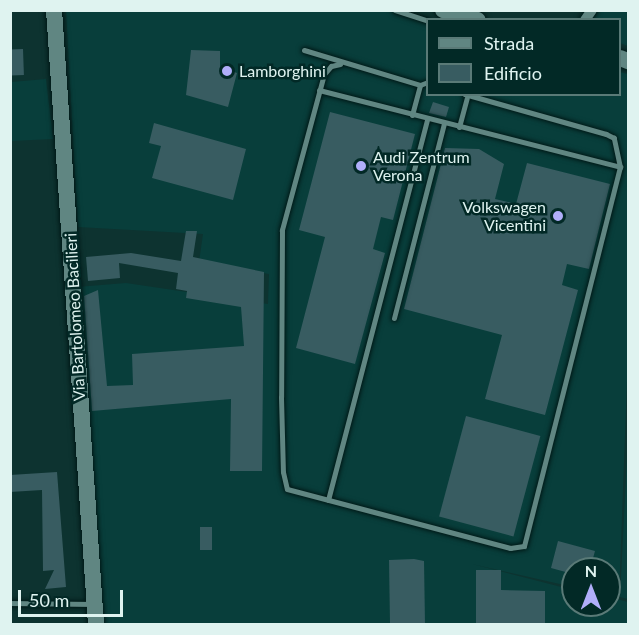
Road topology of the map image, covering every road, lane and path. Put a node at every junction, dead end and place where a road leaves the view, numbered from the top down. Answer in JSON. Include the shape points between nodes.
{"nodes":[{"id":1,"x":54,"y":10,"type":"edge"},
{"id":2,"x":395,"y":10,"type":"edge"},
{"id":3,"x":449,"y":14,"type":"edge"},
{"id":4,"x":469,"y":18,"type":"edge"},
{"id":5,"x":426,"y":20,"type":"edge"},
{"id":6,"x":304,"y":50,"type":"dead end"},
{"id":7,"x":340,"y":64,"type":"junction"},
{"id":8,"x":426,"y":83,"type":"edge"},
{"id":9,"x":420,"y":85,"type":"junction"},
{"id":10,"x":319,"y":90,"type":"junction"},
{"id":11,"x":466,"y":96,"type":"edge"},
{"id":12,"x":412,"y":115,"type":"junction"},
{"id":13,"x":427,"y":119,"type":"junction"},
{"id":14,"x":444,"y":123,"type":"junction"},
{"id":15,"x":459,"y":127,"type":"junction"},
{"id":16,"x":620,"y":167,"type":"junction"},
{"id":17,"x":394,"y":318,"type":"dead end"},
{"id":18,"x":328,"y":500,"type":"junction"},
{"id":19,"x":10,"y":603,"type":"edge"},
{"id":20,"x":94,"y":604,"type":"junction"},
{"id":21,"x":96,"y":624,"type":"edge"}],
"edges":[{"from":1,"to":20,"type":"street","name":"Via Bartolomeo Bacilieri"},
{"from":2,"to":5,"type":"lane"},
{"from":3,"to":4,"type":"street"},
{"from":6,"to":7,"type":"lane"},
{"from":7,"to":9,"type":"lane"},
{"from":7,"to":10,"type":"lane","via":[[331,66],[324,74]]},
{"from":8,"to":9,"type":"lane"},
{"from":9,"to":12,"type":"lane"},
{"from":10,"to":12,"type":"lane"},
{"from":10,"to":18,"type":"lane","via":[[282,230],[281,408],[287,489]]},
{"from":11,"to":15,"type":"lane"},
{"from":11,"to":16,"type":"lane","via":[[606,134],[614,138]]},
{"from":12,"to":13,"type":"lane"},
{"from":13,"to":14,"type":"lane"},
{"from":13,"to":18,"type":"lane"},
{"from":14,"to":15,"type":"lane"},
{"from":14,"to":17,"type":"lane"},
{"from":15,"to":16,"type":"lane"},
{"from":16,"to":18,"type":"lane","via":[[524,546],[510,548]]},
{"from":19,"to":20,"type":"lane"},
{"from":20,"to":21,"type":"street","name":"Via Bartolomeo Bacilieri"}]}
